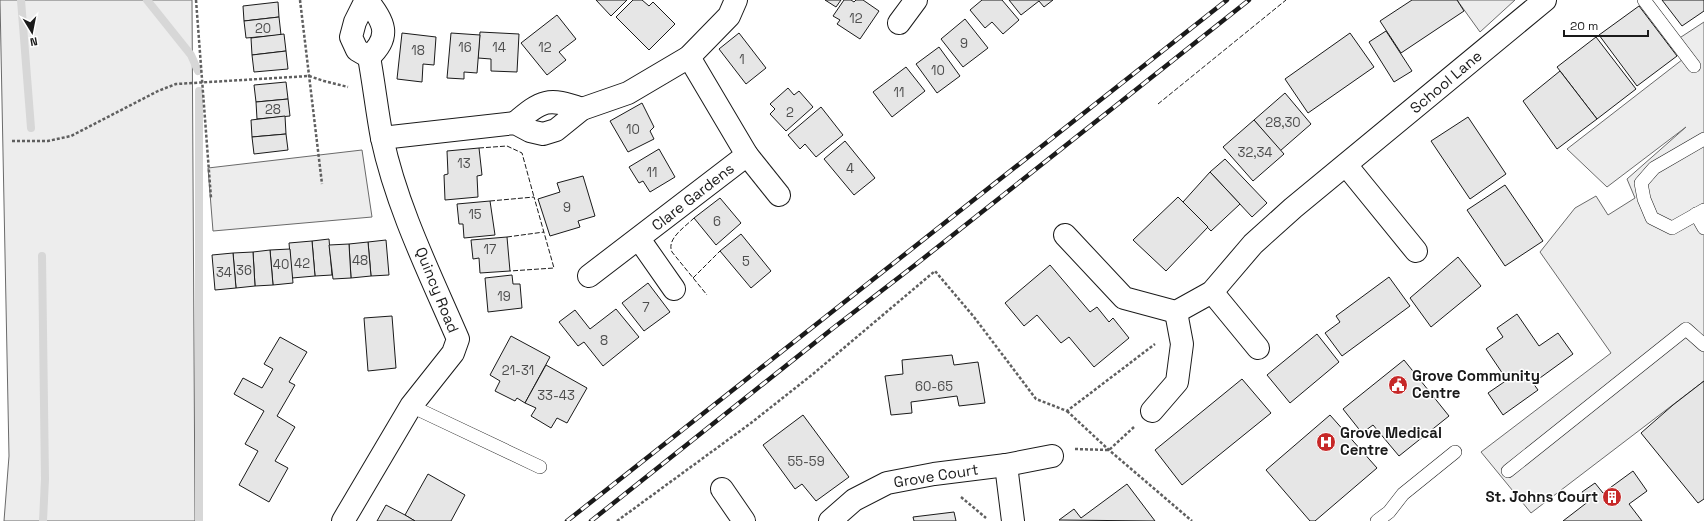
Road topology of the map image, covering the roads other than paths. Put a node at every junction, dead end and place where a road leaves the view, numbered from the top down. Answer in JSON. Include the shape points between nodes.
{"nodes":[{"id":1,"x":367,"y":0,"type":"edge"},
{"id":2,"x":736,"y":0,"type":"edge"},
{"id":3,"x":916,"y":0,"type":"edge"},
{"id":4,"x":1545,"y":0,"type":"edge"},
{"id":5,"x":1644,"y":0,"type":"edge"},
{"id":6,"x":899,"y":23,"type":"dead end"},
{"id":7,"x":369,"y":57,"type":"junction"},
{"id":8,"x":689,"y":57,"type":"junction"},
{"id":9,"x":1694,"y":66,"type":"dead end"},
{"id":10,"x":582,"y":109,"type":"junction"},
{"id":11,"x":516,"y":123,"type":"junction"},
{"id":12,"x":382,"y":138,"type":"junction"},
{"id":13,"x":1704,"y":138,"type":"edge"},
{"id":14,"x":747,"y":155,"type":"junction"},
{"id":15,"x":1346,"y":164,"type":"junction"},
{"id":16,"x":779,"y":195,"type":"dead end"},
{"id":17,"x":1700,"y":212,"type":"edge"},
{"id":18,"x":1704,"y":228,"type":"edge"},
{"id":19,"x":1065,"y":235,"type":"dead end"},
{"id":20,"x":639,"y":239,"type":"junction"},
{"id":21,"x":1416,"y":251,"type":"dead end"},
{"id":22,"x":589,"y":276,"type":"dead end"},
{"id":23,"x":674,"y":289,"type":"dead end"},
{"id":24,"x":1212,"y":292,"type":"junction"},
{"id":25,"x":1176,"y":312,"type":"junction"},
{"id":26,"x":1704,"y":344,"type":"edge"},
{"id":27,"x":1258,"y":348,"type":"dead end"},
{"id":28,"x":411,"y":406,"type":"junction"},
{"id":29,"x":1152,"y":411,"type":"road end"},
{"id":30,"x":1455,"y":452,"type":"dead end"},
{"id":31,"x":1052,"y":456,"type":"road end"},
{"id":32,"x":1006,"y":465,"type":"junction"},
{"id":33,"x":540,"y":467,"type":"dead end"},
{"id":34,"x":1508,"y":471,"type":"dead end"},
{"id":35,"x":722,"y":489,"type":"dead end"},
{"id":36,"x":343,"y":521,"type":"edge"},
{"id":37,"x":744,"y":521,"type":"edge"},
{"id":38,"x":830,"y":521,"type":"edge"},
{"id":39,"x":1013,"y":521,"type":"edge"},
{"id":40,"x":1377,"y":521,"type":"edge"}],
"edges":[{"from":1,"to":7,"type":"street","via":[[380,17],[384,33],[380,47]]},
{"from":1,"to":7,"type":"street","via":[[355,22],[351,37],[358,50]]},
{"from":2,"to":8,"type":"street","via":[[729,16]]},
{"from":3,"to":6,"type":"street"},
{"from":4,"to":15,"type":"street","name":"School Lane"},
{"from":5,"to":9,"type":"lane"},
{"from":7,"to":12,"type":"street","name":"Quincy Road"},
{"from":8,"to":10,"type":"street","via":[[628,93]]},
{"from":8,"to":14,"type":"street","name":"Clare Gardens"},
{"from":10,"to":11,"type":"street","via":[[561,102],[548,101],[531,109]]},
{"from":10,"to":11,"type":"street","via":[[556,130],[543,134],[530,131]]},
{"from":11,"to":12,"type":"street"},
{"from":12,"to":28,"type":"street","name":"Quincy Road","via":[[406,215],[458,339],[452,353]]},
{"from":13,"to":17,"type":"lane","via":[[1654,168],[1641,183],[1644,200],[1652,218],[1672,228]]},
{"from":14,"to":16,"type":"street","name":"Clare Gardens"},
{"from":14,"to":20,"type":"street","name":"Clare Gardens"},
{"from":15,"to":21,"type":"street"},
{"from":15,"to":24,"type":"street","name":"School Lane","via":[[1253,244]]},
{"from":17,"to":18,"type":"lane"},
{"from":19,"to":25,"type":"street","via":[[1124,298]]},
{"from":20,"to":22,"type":"street","name":"Clare Gardens"},
{"from":20,"to":23,"type":"street","name":"Clare Gardens"},
{"from":24,"to":25,"type":"street","name":"School Lane"},
{"from":24,"to":27,"type":"street"},
{"from":25,"to":29,"type":"street","via":[[1182,344],[1177,382]]},
{"from":26,"to":34,"type":"lane","via":[[1686,329]]},
{"from":28,"to":33,"type":"lane"},
{"from":28,"to":36,"type":"street","name":"Quincy Road"},
{"from":30,"to":40,"type":"lane","via":[[1403,494],[1389,512]]},
{"from":31,"to":32,"type":"street","name":"Grove Court"},
{"from":32,"to":38,"type":"street","name":"Grove Court","via":[[888,483],[854,500]]},
{"from":32,"to":39,"type":"street"},
{"from":35,"to":37,"type":"street"}]}
